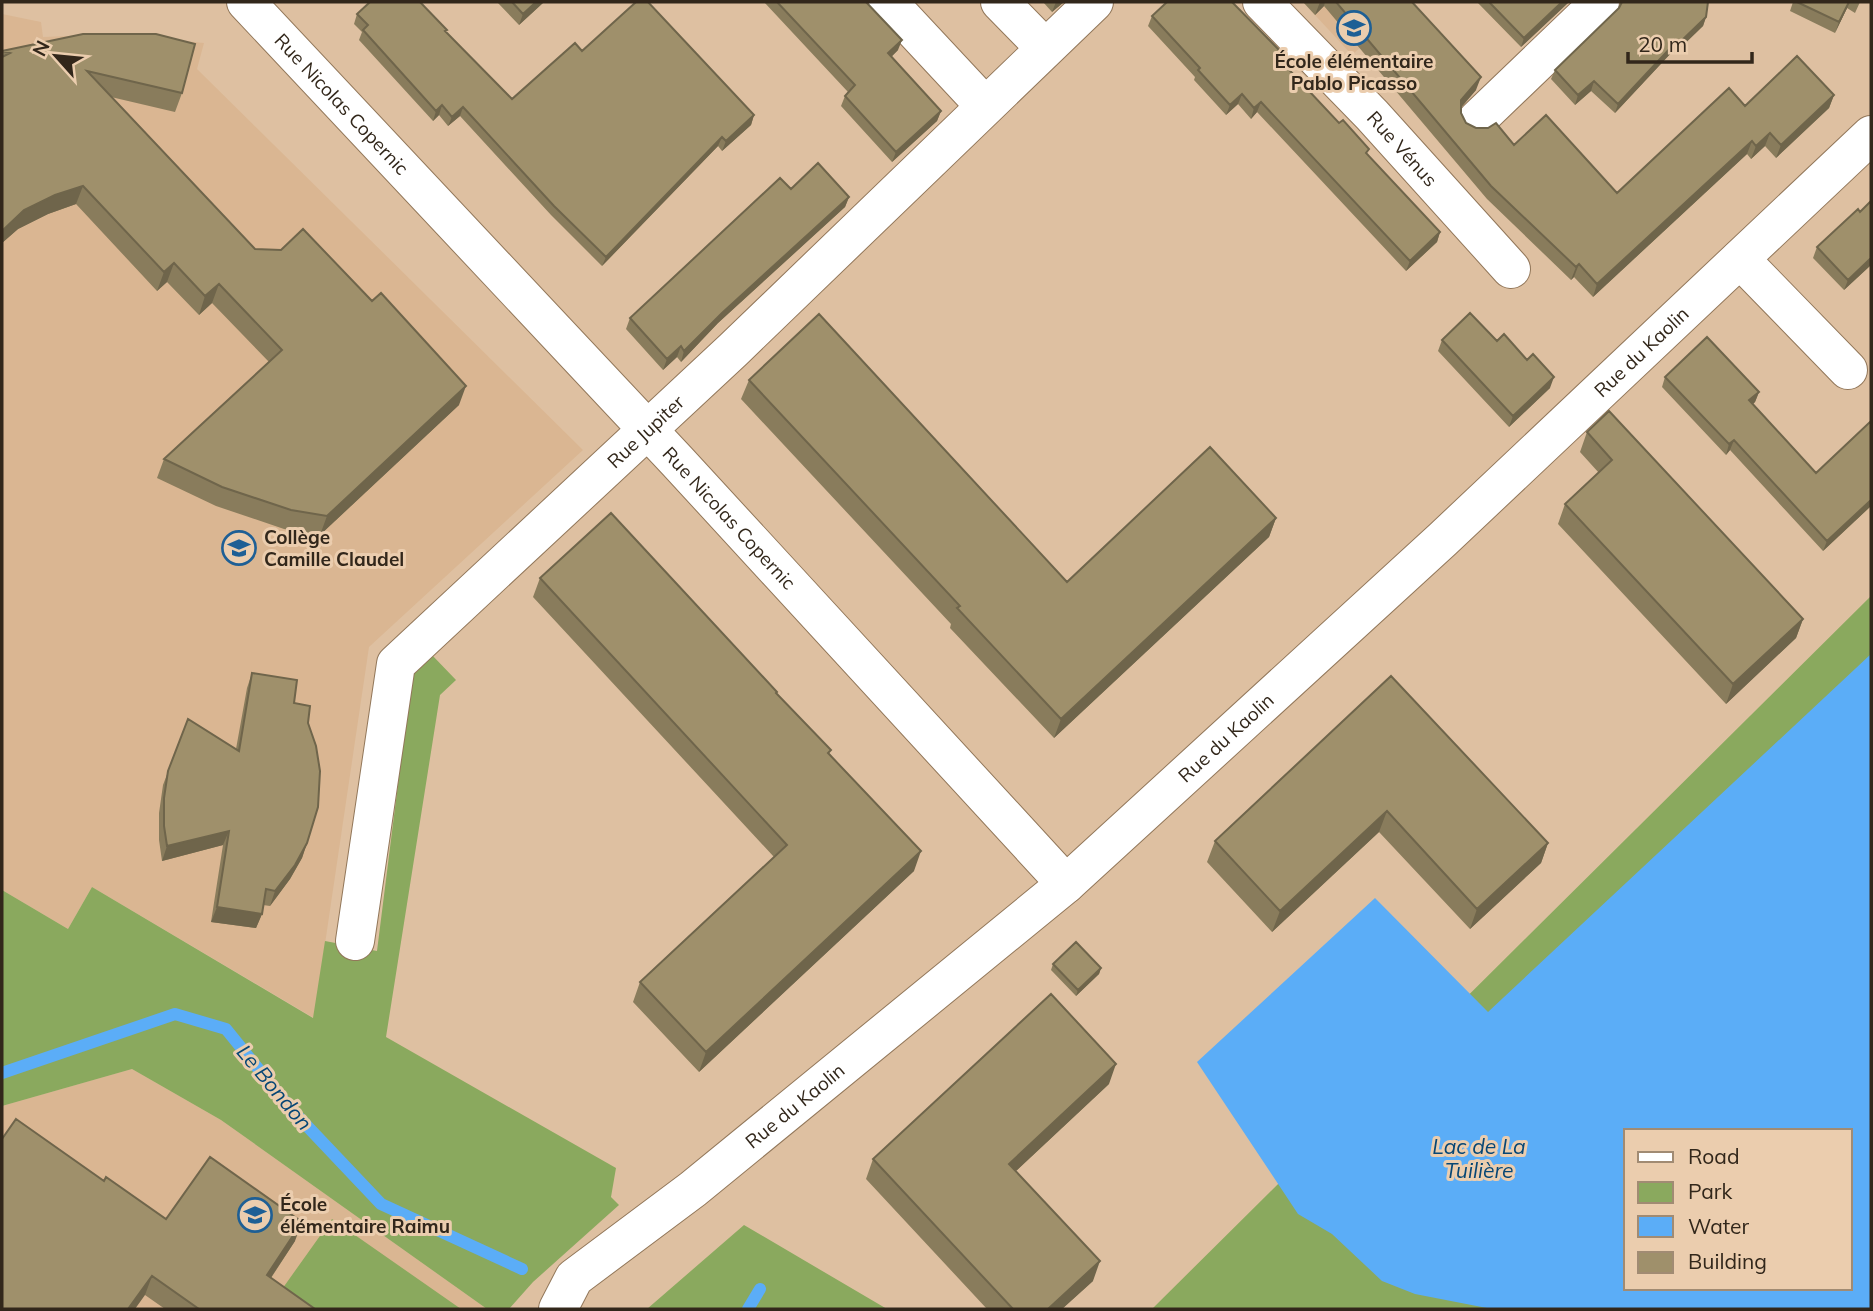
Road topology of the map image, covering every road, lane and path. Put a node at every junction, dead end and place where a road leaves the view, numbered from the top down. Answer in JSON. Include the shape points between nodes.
{"nodes":[{"id":1,"x":246,"y":2,"type":"edge"},
{"id":2,"x":888,"y":2,"type":"edge"},
{"id":3,"x":1000,"y":2,"type":"edge"},
{"id":4,"x":1094,"y":2,"type":"edge"},
{"id":5,"x":1262,"y":2,"type":"edge"},
{"id":6,"x":1600,"y":2,"type":"edge"},
{"id":7,"x":1045,"y":48,"type":"junction"},
{"id":8,"x":985,"y":106,"type":"junction"},
{"id":9,"x":1477,"y":120,"type":"dead end"},
{"id":10,"x":1871,"y":135,"type":"edge"},
{"id":11,"x":1740,"y":259,"type":"junction"},
{"id":12,"x":1511,"y":269,"type":"dead end"},
{"id":13,"x":1848,"y":370,"type":"dead end"},
{"id":14,"x":647,"y":429,"type":"junction"},
{"id":15,"x":1066,"y":884,"type":"junction"},
{"id":16,"x":355,"y":941,"type":"dead end"},
{"id":17,"x":566,"y":1294,"type":"edge"}],
"edges":[{"from":1,"to":14,"type":"street","name":"Rue Nicolas Copernic"},
{"from":2,"to":8,"type":"street"},
{"from":3,"to":7,"type":"street"},
{"from":4,"to":7,"type":"street","name":"Rue Jupiter"},
{"from":5,"to":12,"type":"street","name":"Rue Vénus","via":[[1372,115],[1433,161]]},
{"from":6,"to":9,"type":"street"},
{"from":7,"to":8,"type":"street","name":"Rue Jupiter"},
{"from":8,"to":14,"type":"street","name":"Rue Jupiter"},
{"from":10,"to":11,"type":"street","name":"Rue du Kaolin"},
{"from":11,"to":13,"type":"street"},
{"from":11,"to":15,"type":"street","name":"Rue du Kaolin","via":[[1433,549]]},
{"from":14,"to":15,"type":"street","name":"Rue Nicolas Copernic"},
{"from":14,"to":16,"type":"street","name":"Rue Jupiter","via":[[396,664]]},
{"from":15,"to":17,"type":"street","name":"Rue du Kaolin"}]}
